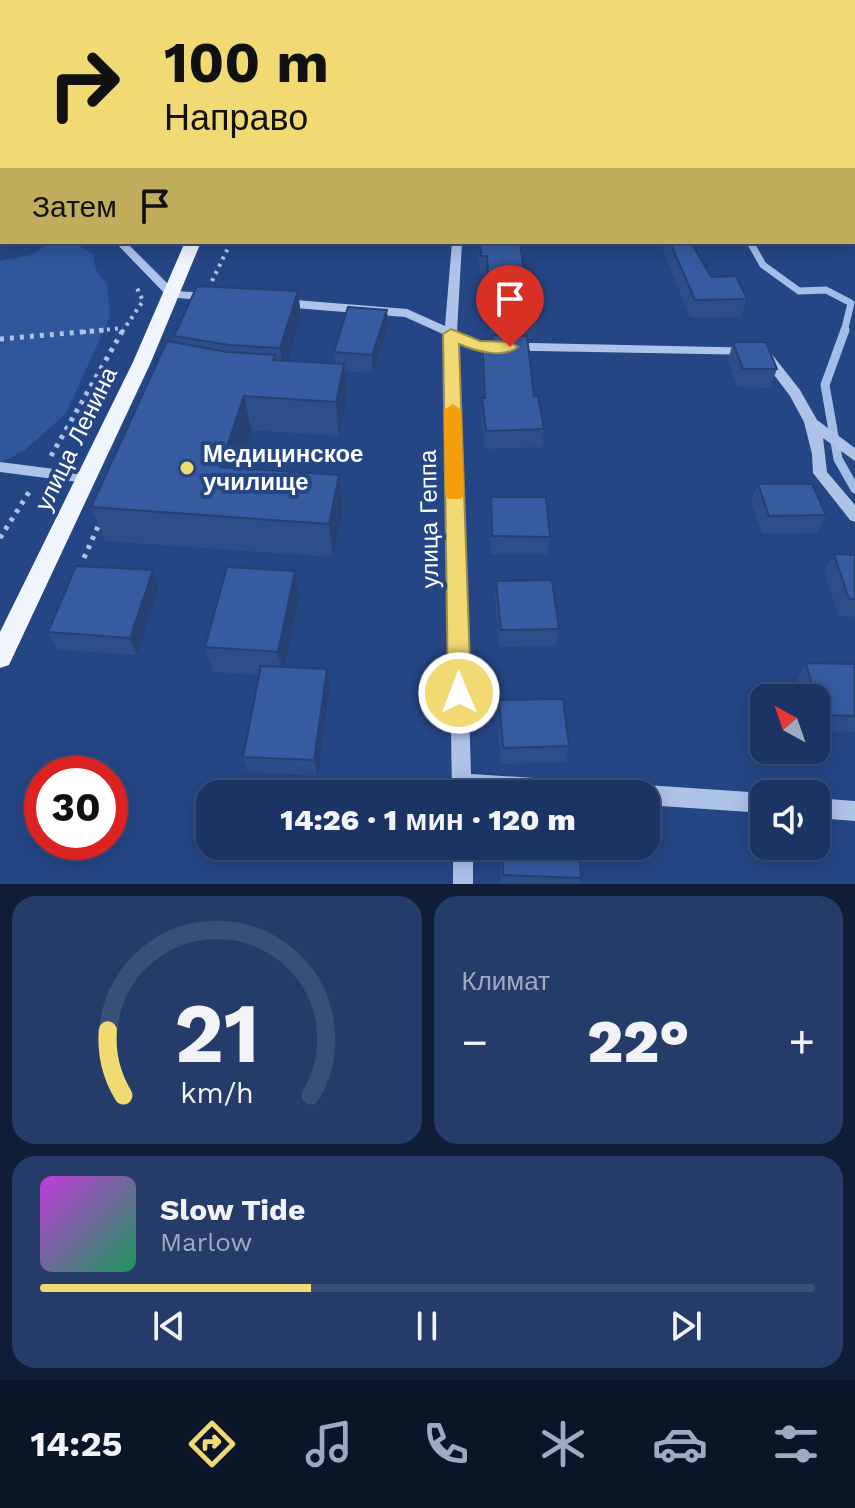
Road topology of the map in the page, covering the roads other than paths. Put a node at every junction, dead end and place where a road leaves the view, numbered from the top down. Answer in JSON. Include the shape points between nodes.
{"nodes":[{"id":1,"x":122,"y":244,"type":"edge"},
{"id":2,"x":192,"y":244,"type":"edge"},
{"id":3,"x":457,"y":244,"type":"edge"},
{"id":4,"x":172,"y":294,"type":"junction"},
{"id":5,"x":219,"y":297,"type":"edge"},
{"id":6,"x":266,"y":301,"type":"edge"},
{"id":7,"x":451,"y":334,"type":"junction"},
{"id":8,"x":815,"y":424,"type":"junction"},
{"id":9,"x":854,"y":455,"type":"edge"},
{"id":10,"x":0,"y":467,"type":"edge"},
{"id":11,"x":86,"y":478,"type":"junction"},
{"id":12,"x":855,"y":516,"type":"edge"},
{"id":13,"x":2,"y":649,"type":"edge"},
{"id":14,"x":462,"y":780,"type":"edge"},
{"id":15,"x":660,"y":796,"type":"edge"},
{"id":16,"x":750,"y":802,"type":"edge"},
{"id":17,"x":830,"y":809,"type":"edge"},
{"id":18,"x":855,"y":811,"type":"edge"},
{"id":19,"x":463,"y":860,"type":"edge"},
{"id":20,"x":463,"y":884,"type":"edge"}],
"edges":[{"from":1,"to":4,"type":"street"},
{"from":2,"to":4,"type":"main road","name":"улица Ленина"},
{"from":3,"to":7,"type":"street","name":"улица Геппа"},
{"from":4,"to":5,"type":"street"},
{"from":4,"to":11,"type":"main road","name":"улица Ленина","via":[[148,363]]},
{"from":6,"to":7,"type":"street","via":[[407,313]]},
{"from":7,"to":8,"type":"street","via":[[478,346],[763,351]]},
{"from":7,"to":14,"type":"street","name":"улица Геппа"},
{"from":8,"to":9,"type":"street"},
{"from":8,"to":12,"type":"street","via":[[820,473]]},
{"from":10,"to":11,"type":"street"},
{"from":11,"to":13,"type":"main road","name":"улица Ленина"},
{"from":15,"to":16,"type":"street"},
{"from":17,"to":18,"type":"street"},
{"from":19,"to":20,"type":"street"}]}
